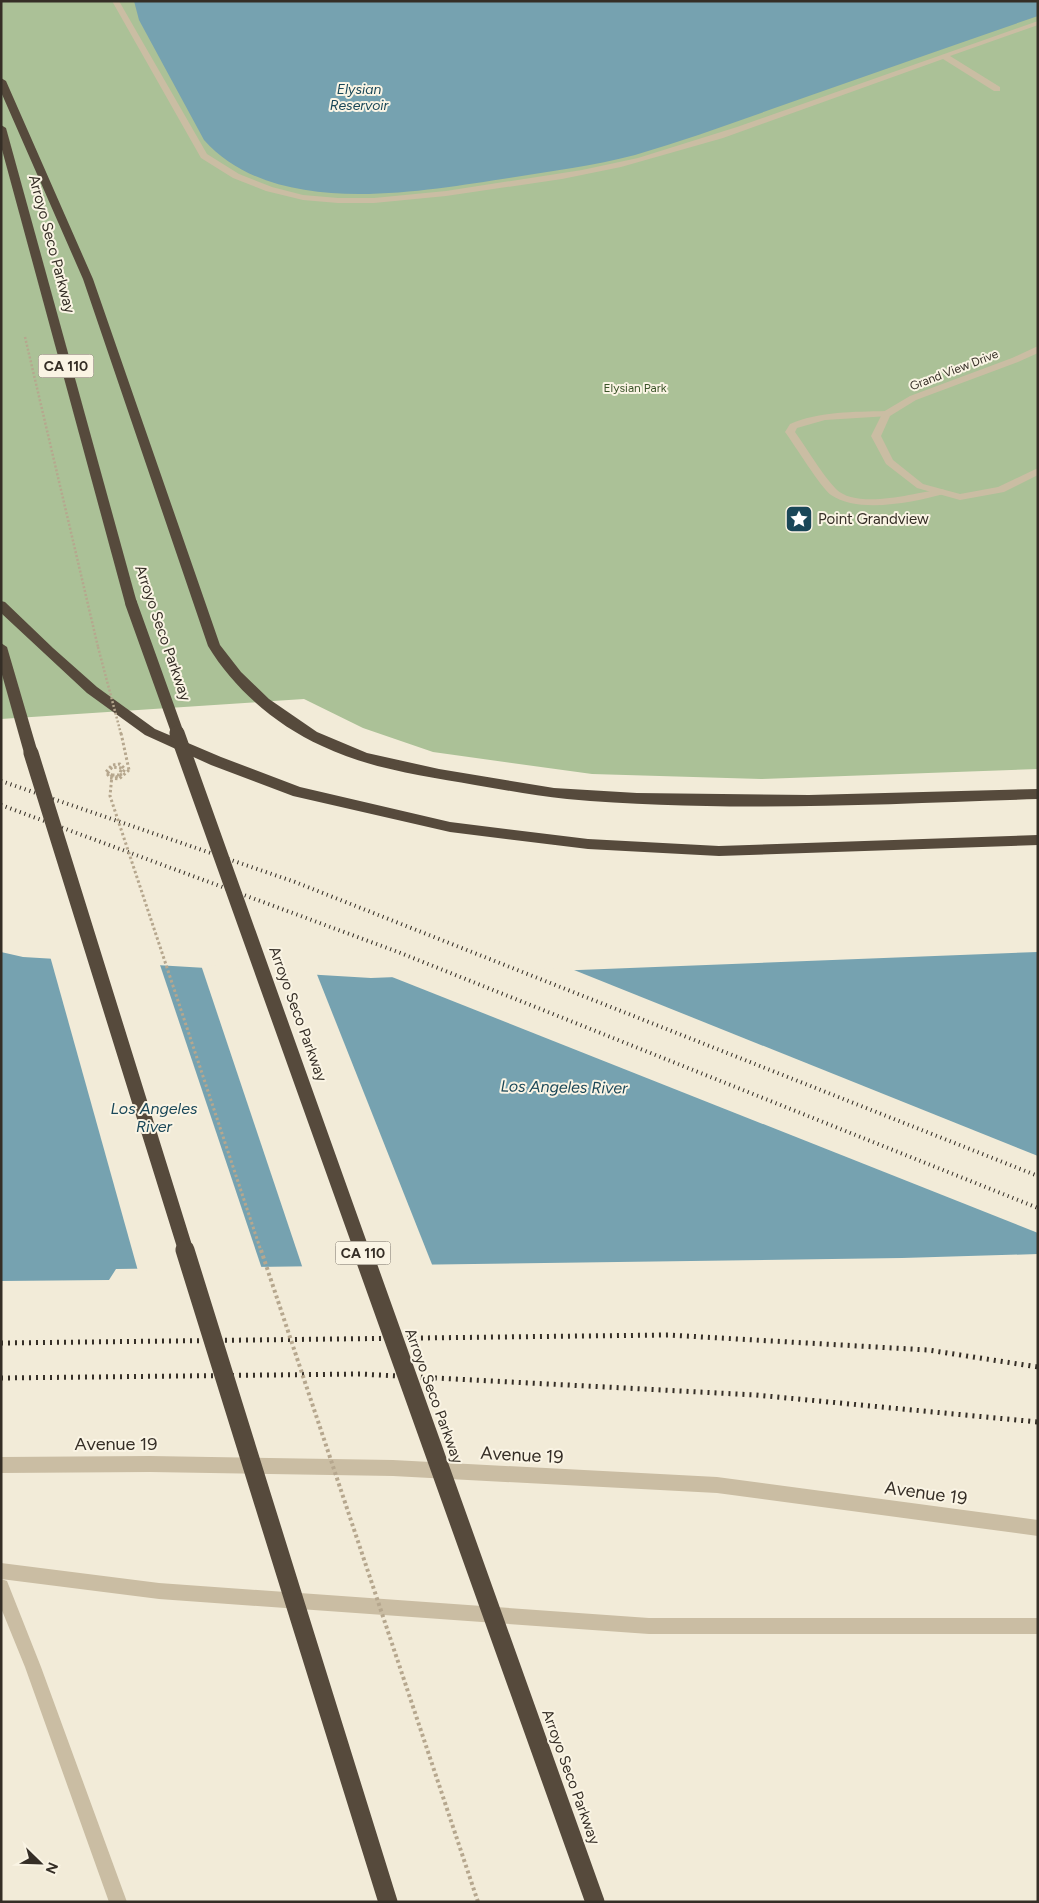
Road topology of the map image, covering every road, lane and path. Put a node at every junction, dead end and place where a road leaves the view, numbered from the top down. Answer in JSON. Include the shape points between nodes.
{"nodes":[{"id":1,"x":114,"y":1,"type":"edge"},
{"id":2,"x":1038,"y":23,"type":"edge"},
{"id":3,"x":944,"y":56,"type":"junction"},
{"id":4,"x":1,"y":81,"type":"edge"},
{"id":5,"x":997,"y":89,"type":"dead end"},
{"id":6,"x":1,"y":128,"type":"edge"},
{"id":7,"x":24,"y":330,"type":"dead end"},
{"id":8,"x":1038,"y":349,"type":"edge"},
{"id":9,"x":886,"y":414,"type":"junction"},
{"id":10,"x":1038,"y":471,"type":"edge"},
{"id":11,"x":941,"y":492,"type":"junction"},
{"id":12,"x":1,"y":605,"type":"edge"},
{"id":13,"x":1,"y":647,"type":"edge"},
{"id":14,"x":1038,"y":794,"type":"edge"},
{"id":15,"x":1038,"y":840,"type":"edge"},
{"id":16,"x":1,"y":1465,"type":"edge"},
{"id":17,"x":1038,"y":1528,"type":"edge"},
{"id":18,"x":1,"y":1571,"type":"edge"},
{"id":19,"x":1,"y":1587,"type":"edge"},
{"id":20,"x":1038,"y":1626,"type":"edge"},
{"id":21,"x":118,"y":1902,"type":"edge"},
{"id":22,"x":388,"y":1902,"type":"edge"},
{"id":23,"x":478,"y":1902,"type":"edge"},
{"id":24,"x":596,"y":1902,"type":"edge"}],
"edges":[{"from":1,"to":3,"type":"street","via":[[204,156],[244,181],[325,201],[408,200],[589,172],[642,160],[726,134]]},
{"from":2,"to":3,"type":"street"},
{"from":3,"to":5,"type":"street"},
{"from":4,"to":14,"type":"highway","via":[[88,279],[214,646],[228,667],[255,694],[292,723],[328,744],[375,760],[428,772],[578,795],[689,801]]},
{"from":6,"to":24,"type":"highway","name":"Arroyo Seco Parkway","number":"CA 110","bridge":true,"via":[[131,603]]},
{"from":7,"to":23,"type":"path","bridge":true,"via":[[98,647],[128,760],[129,770],[119,779],[110,778],[106,772],[108,767],[120,764],[125,769],[119,777],[114,777],[108,773],[112,767],[122,768],[119,775],[112,775],[110,796]]},
{"from":8,"to":9,"type":"street","name":"Grand View Drive","via":[[913,398]]},
{"from":9,"to":11,"type":"street","via":[[876,436],[889,462],[920,486]]},
{"from":9,"to":11,"type":"street","via":[[844,415],[802,422],[790,429],[833,492],[842,498],[882,502]]},
{"from":10,"to":11,"type":"street","via":[[1001,490],[960,497]]},
{"from":12,"to":15,"type":"highway","via":[[92,690],[150,732],[298,792],[450,827],[588,844],[719,851]]},
{"from":13,"to":22,"type":"highway","bridge":true,"via":[[31,753]]},
{"from":16,"to":17,"type":"street","name":"Avenue 19","via":[[393,1468],[717,1485]]},
{"from":18,"to":20,"type":"street","via":[[159,1591],[649,1626]]},
{"from":19,"to":21,"type":"street"}]}
